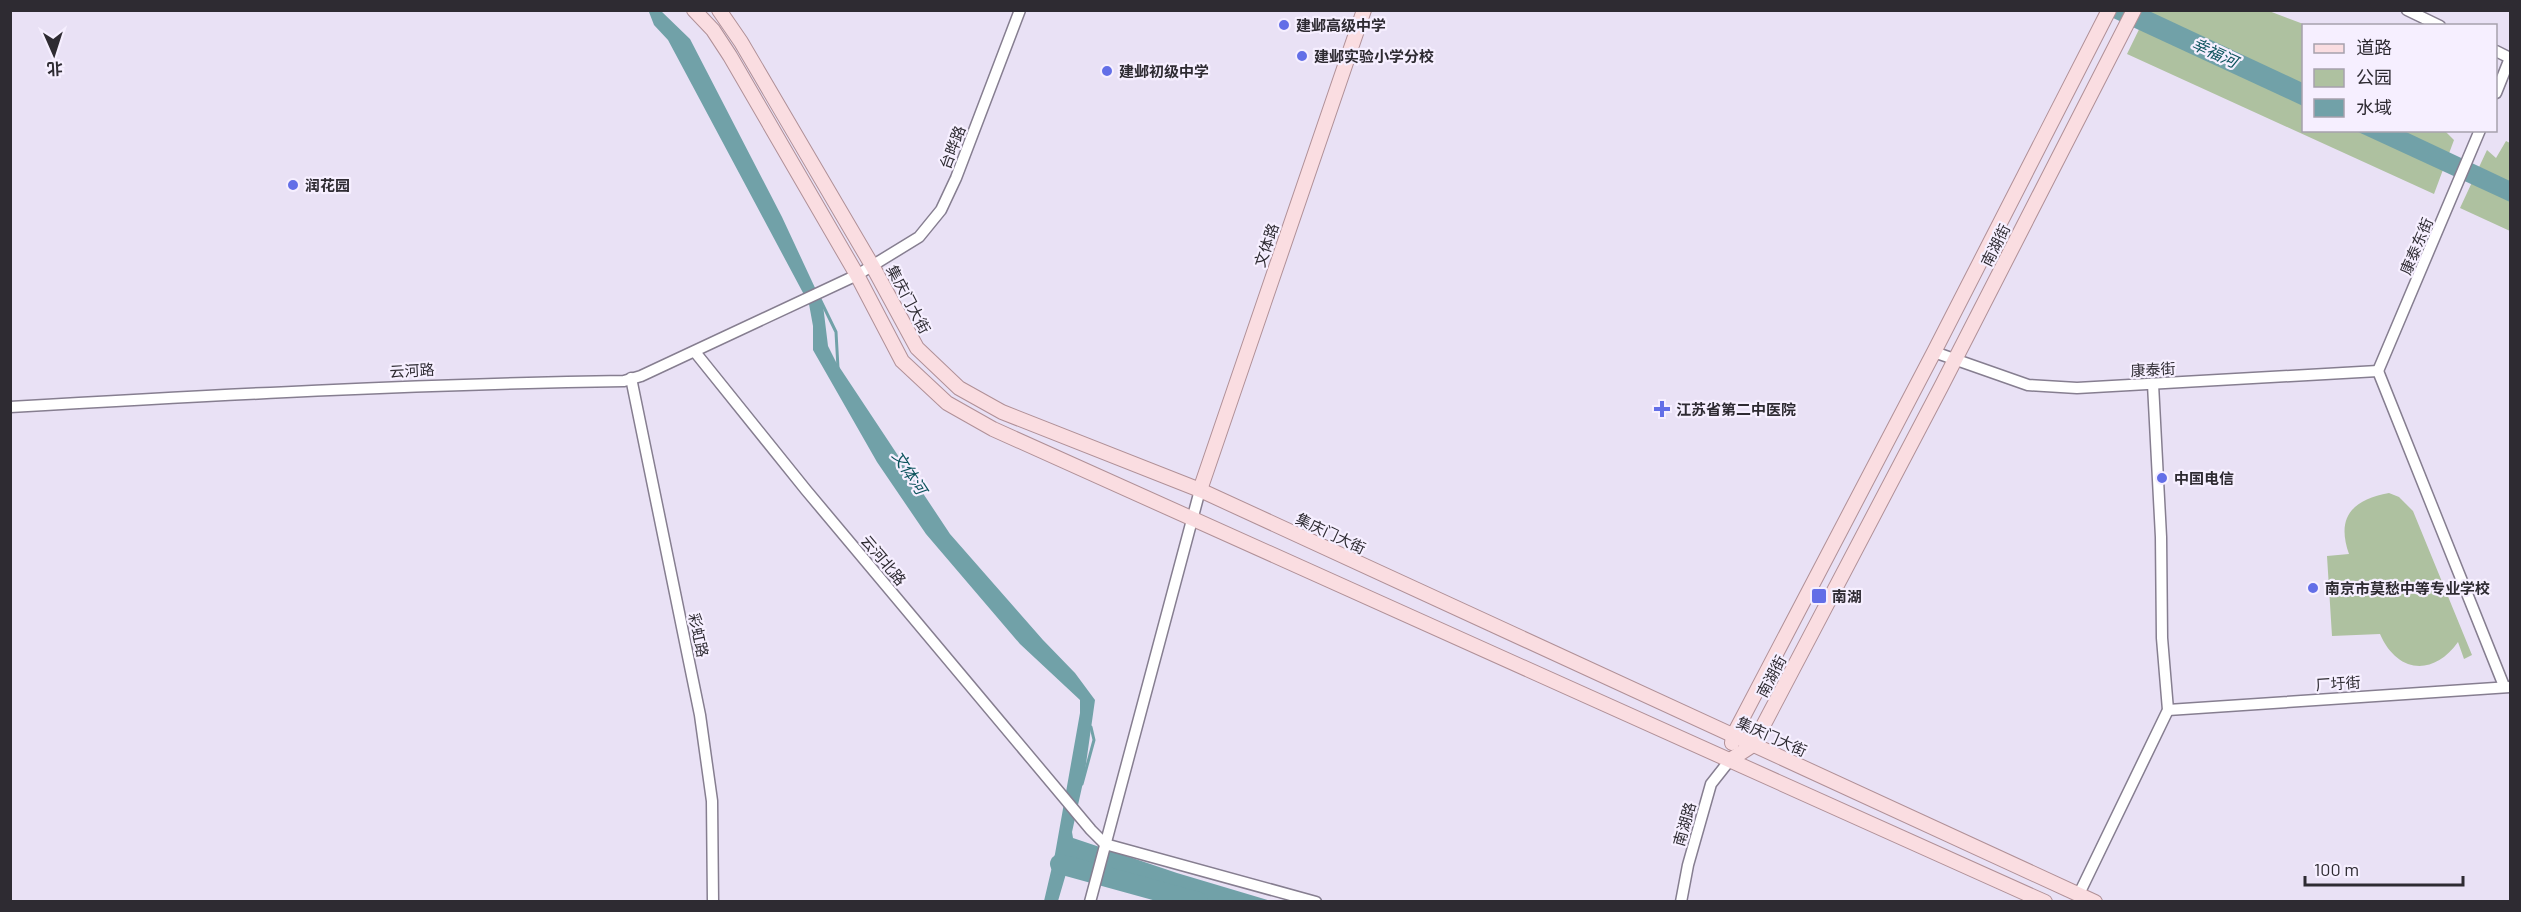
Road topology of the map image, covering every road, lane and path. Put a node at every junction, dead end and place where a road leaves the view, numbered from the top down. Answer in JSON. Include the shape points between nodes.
{"nodes":[{"id":1,"x":694,"y":10,"type":"edge"},
{"id":2,"x":719,"y":10,"type":"edge"},
{"id":3,"x":1020,"y":10,"type":"edge"},
{"id":4,"x":1364,"y":10,"type":"edge"},
{"id":5,"x":2109,"y":10,"type":"edge"},
{"id":6,"x":2134,"y":10,"type":"edge"},
{"id":7,"x":2408,"y":10,"type":"edge"},
{"id":8,"x":2436,"y":24,"type":"edge"},
{"id":9,"x":2510,"y":58,"type":"edge"},
{"id":10,"x":2497,"y":90,"type":"edge"},
{"id":11,"x":2479,"y":132,"type":"edge"},
{"id":12,"x":873,"y":267,"type":"junction"},
{"id":13,"x":856,"y":275,"type":"junction"},
{"id":14,"x":832,"y":287,"type":"joint"},
{"id":15,"x":695,"y":352,"type":"junction"},
{"id":16,"x":1934,"y":352,"type":"junction"},
{"id":17,"x":1955,"y":361,"type":"junction"},
{"id":18,"x":2378,"y":371,"type":"junction"},
{"id":19,"x":632,"y":378,"type":"junction"},
{"id":20,"x":2153,"y":384,"type":"junction"},
{"id":21,"x":10,"y":407,"type":"edge"},
{"id":22,"x":1200,"y":490,"type":"junction"},
{"id":23,"x":1192,"y":519,"type":"junction"},
{"id":24,"x":2507,"y":686,"type":"edge"},
{"id":25,"x":2168,"y":710,"type":"junction"},
{"id":26,"x":1733,"y":736,"type":"junction"},
{"id":27,"x":1754,"y":745,"type":"junction"},
{"id":28,"x":1730,"y":760,"type":"junction"},
{"id":29,"x":1105,"y":847,"type":"junction"},
{"id":30,"x":2079,"y":894,"type":"junction"},
{"id":31,"x":1091,"y":898,"type":"edge"},
{"id":32,"x":713,"y":902,"type":"edge"},
{"id":33,"x":1316,"y":902,"type":"edge"},
{"id":34,"x":1681,"y":902,"type":"edge"},
{"id":35,"x":2045,"y":902,"type":"edge"},
{"id":36,"x":2095,"y":902,"type":"edge"}],
"edges":[{"from":1,"to":13,"type":"main road","via":[[714,30],[730,56]]},
{"from":2,"to":12,"type":"main road","name":"集庆门大街"},
{"from":3,"to":12,"type":"street","name":"台晔路","via":[[957,178],[941,210],[919,237]]},
{"from":4,"to":22,"type":"main road","name":"文体路"},
{"from":5,"to":16,"type":"main road","name":"南湖街"},
{"from":6,"to":17,"type":"main road","name":"南湖街"},
{"from":7,"to":8,"type":"street"},
{"from":9,"to":10,"type":"street"},
{"from":11,"to":18,"type":"street","name":"康泰东街"},
{"from":12,"to":13,"type":"street","name":"台晔路"},
{"from":12,"to":22,"type":"main road","name":"集庆门大街","via":[[917,348],[959,388],[1002,412]]},
{"from":13,"to":14,"type":"street","name":"台晔路"},
{"from":13,"to":23,"type":"main road","via":[[902,361],[947,404],[993,429]]},
{"from":14,"to":15,"type":"street","name":"云河路"},
{"from":15,"to":19,"type":"street","name":"云河路"},
{"from":15,"to":29,"type":"street","name":"云河北路"},
{"from":16,"to":17,"type":"street","name":"康泰街"},
{"from":16,"to":26,"type":"main road","name":"南湖街"},
{"from":17,"to":20,"type":"street","name":"康泰街","via":[[2028,385],[2078,388]]},
{"from":17,"to":27,"type":"main road","name":"南湖街"},
{"from":18,"to":20,"type":"street","name":"康泰街"},
{"from":18,"to":24,"type":"street"},
{"from":19,"to":21,"type":"street","name":"云河路","via":[[241,393]]},
{"from":19,"to":32,"type":"street","name":"彩虹路","via":[[700,715],[712,801]]},
{"from":20,"to":25,"type":"street"},
{"from":22,"to":23,"type":"street"},
{"from":22,"to":26,"type":"main road","name":"集庆门大街"},
{"from":23,"to":28,"type":"main road"},
{"from":23,"to":29,"type":"street"},
{"from":24,"to":25,"type":"street","name":"厂圩街"},
{"from":25,"to":30,"type":"street"},
{"from":26,"to":27,"type":"main road","name":"集庆门大街"},
{"from":26,"to":28,"type":"main road","name":"南湖街"},
{"from":27,"to":28,"type":"main road"},
{"from":27,"to":30,"type":"main road","name":"集庆门大街"},
{"from":28,"to":34,"type":"street","name":"南湖路","via":[[1712,784]]},
{"from":28,"to":35,"type":"main road"},
{"from":29,"to":31,"type":"street"},
{"from":29,"to":33,"type":"street"},
{"from":30,"to":36,"type":"main road","name":"集庆门大街"}]}
